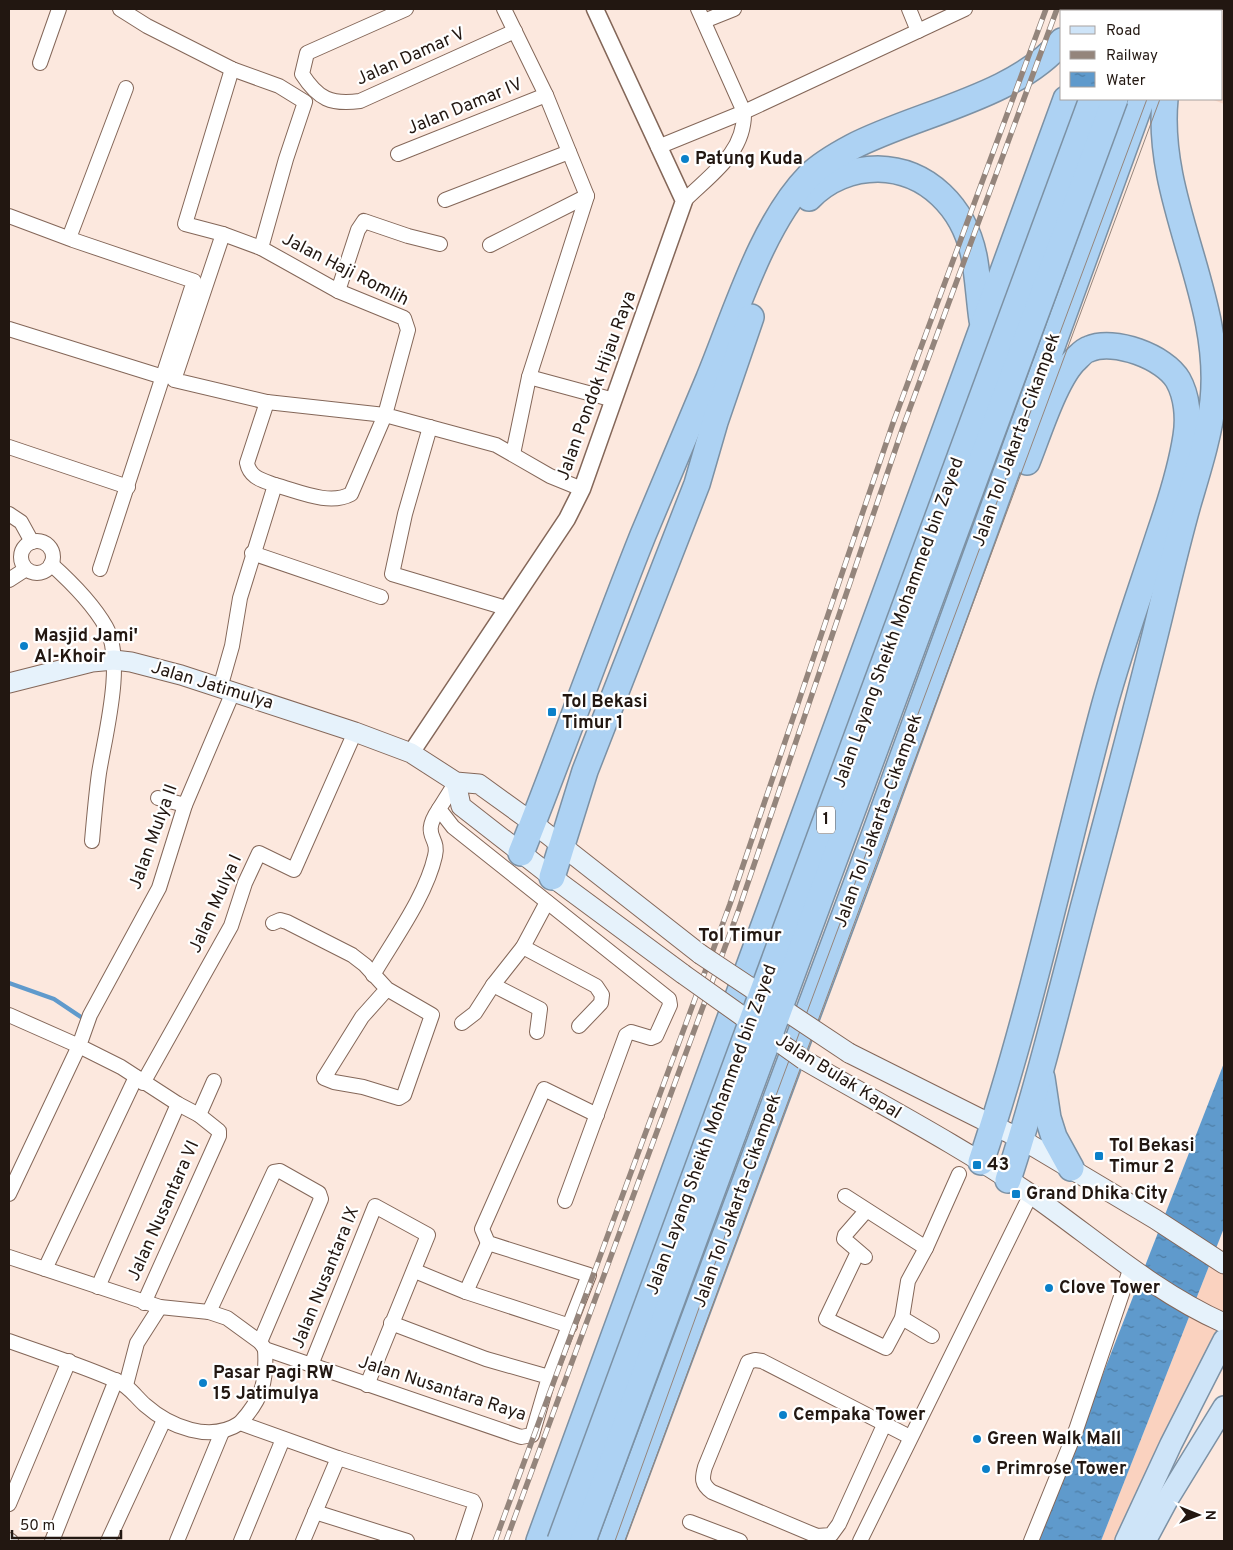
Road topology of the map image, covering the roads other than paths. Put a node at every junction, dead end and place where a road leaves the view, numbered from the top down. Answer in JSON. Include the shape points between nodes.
{"nodes":[{"id":1,"x":59,"y":9,"type":"edge"},
{"id":2,"x":120,"y":9,"type":"edge"},
{"id":3,"x":406,"y":9,"type":"edge"},
{"id":4,"x":504,"y":9,"type":"edge"},
{"id":5,"x":594,"y":9,"type":"edge"},
{"id":6,"x":734,"y":9,"type":"edge"},
{"id":7,"x":909,"y":9,"type":"edge"},
{"id":8,"x":965,"y":9,"type":"edge"},
{"id":9,"x":701,"y":15,"type":"edge"},
{"id":10,"x":515,"y":31,"type":"junction"},
{"id":11,"x":918,"y":31,"type":"junction"},
{"id":12,"x":1060,"y":43,"type":"edge"},
{"id":13,"x":40,"y":63,"type":"dead end"},
{"id":14,"x":232,"y":69,"type":"junction"},
{"id":15,"x":126,"y":88,"type":"dead end"},
{"id":16,"x":546,"y":95,"type":"junction"},
{"id":17,"x":1066,"y":100,"type":"edge"},
{"id":18,"x":1092,"y":100,"type":"edge"},
{"id":19,"x":1115,"y":100,"type":"edge"},
{"id":20,"x":1142,"y":100,"type":"edge"},
{"id":21,"x":1165,"y":100,"type":"edge"},
{"id":22,"x":744,"y":112,"type":"junction"},
{"id":23,"x":658,"y":147,"type":"junction"},
{"id":24,"x":569,"y":152,"type":"junction"},
{"id":25,"x":398,"y":154,"type":"dead end"},
{"id":26,"x":587,"y":196,"type":"junction"},
{"id":27,"x":445,"y":200,"type":"dead end"},
{"id":28,"x":684,"y":201,"type":"junction"},
{"id":29,"x":9,"y":216,"type":"edge"},
{"id":30,"x":223,"y":234,"type":"junction"},
{"id":31,"x":69,"y":238,"type":"junction"},
{"id":32,"x":440,"y":244,"type":"dead end"},
{"id":33,"x":490,"y":245,"type":"dead end"},
{"id":34,"x":261,"y":248,"type":"junction"},
{"id":35,"x":338,"y":291,"type":"junction"},
{"id":36,"x":982,"y":325,"type":"junction"},
{"id":37,"x":9,"y":329,"type":"edge"},
{"id":38,"x":163,"y":377,"type":"junction"},
{"id":39,"x":529,"y":377,"type":"junction"},
{"id":40,"x":614,"y":400,"type":"junction"},
{"id":41,"x":267,"y":402,"type":"junction"},
{"id":42,"x":385,"y":415,"type":"junction"},
{"id":43,"x":430,"y":427,"type":"junction"},
{"id":44,"x":9,"y":447,"type":"edge"},
{"id":45,"x":513,"y":454,"type":"junction"},
{"id":46,"x":275,"y":485,"type":"junction"},
{"id":47,"x":128,"y":487,"type":"junction"},
{"id":48,"x":582,"y":489,"type":"junction"},
{"id":49,"x":9,"y":514,"type":"edge"},
{"id":50,"x":32,"y":542,"type":"junction"},
{"id":51,"x":252,"y":553,"type":"junction"},
{"id":52,"x":51,"y":564,"type":"junction"},
{"id":53,"x":26,"y":569,"type":"junction"},
{"id":54,"x":100,"y":570,"type":"dead end"},
{"id":55,"x":9,"y":580,"type":"edge"},
{"id":56,"x":381,"y":597,"type":"dead end"},
{"id":57,"x":506,"y":608,"type":"junction"},
{"id":58,"x":114,"y":660,"type":"junction"},
{"id":59,"x":9,"y":683,"type":"edge"},
{"id":60,"x":227,"y":690,"type":"junction"},
{"id":61,"x":355,"y":732,"type":"junction"},
{"id":62,"x":411,"y":752,"type":"junction"},
{"id":63,"x":559,"y":759,"type":"junction"},
{"id":64,"x":585,"y":771,"type":"junction"},
{"id":65,"x":456,"y":782,"type":"junction"},
{"id":66,"x":158,"y":798,"type":"dead end"},
{"id":67,"x":185,"y":805,"type":"junction"},
{"id":68,"x":438,"y":809,"type":"junction"},
{"id":69,"x":533,"y":823,"type":"junction"},
{"id":70,"x":92,"y":841,"type":"dead end"},
{"id":71,"x":562,"y":848,"type":"junction"},
{"id":72,"x":521,"y":853,"type":"junction"},
{"id":73,"x":867,"y":855,"type":"junction"},
{"id":74,"x":552,"y":877,"type":"junction"},
{"id":75,"x":547,"y":902,"type":"junction"},
{"id":76,"x":273,"y":923,"type":"dead end"},
{"id":77,"x":523,"y":947,"type":"junction"},
{"id":78,"x":373,"y":975,"type":"junction"},
{"id":79,"x":493,"y":985,"type":"junction"},
{"id":80,"x":387,"y":989,"type":"junction"},
{"id":81,"x":9,"y":1015,"type":"edge"},
{"id":82,"x":462,"y":1023,"type":"dead end"},
{"id":83,"x":579,"y":1026,"type":"dead end"},
{"id":84,"x":537,"y":1032,"type":"dead end"},
{"id":85,"x":79,"y":1046,"type":"junction"},
{"id":86,"x":1040,"y":1071,"type":"junction"},
{"id":87,"x":139,"y":1080,"type":"junction"},
{"id":88,"x":214,"y":1081,"type":"dead end"},
{"id":89,"x":178,"y":1104,"type":"junction"},
{"id":90,"x":200,"y":1115,"type":"junction"},
{"id":91,"x":596,"y":1115,"type":"junction"},
{"id":92,"x":993,"y":1125,"type":"junction"},
{"id":93,"x":1021,"y":1139,"type":"junction"},
{"id":94,"x":981,"y":1162,"type":"junction"},
{"id":95,"x":1071,"y":1168,"type":"junction"},
{"id":96,"x":959,"y":1174,"type":"dead end"},
{"id":97,"x":1008,"y":1180,"type":"junction"},
{"id":98,"x":9,"y":1194,"type":"edge"},
{"id":99,"x":1030,"y":1194,"type":"junction"},
{"id":100,"x":845,"y":1196,"type":"dead end"},
{"id":101,"x":566,"y":1201,"type":"dead end"},
{"id":102,"x":866,"y":1211,"type":"junction"},
{"id":103,"x":488,"y":1243,"type":"junction"},
{"id":104,"x":926,"y":1248,"type":"junction"},
{"id":105,"x":9,"y":1257,"type":"edge"},
{"id":106,"x":1224,"y":1264,"type":"edge"},
{"id":107,"x":1131,"y":1267,"type":"junction"},
{"id":108,"x":46,"y":1269,"type":"junction"},
{"id":109,"x":415,"y":1271,"type":"junction"},
{"id":110,"x":98,"y":1287,"type":"junction"},
{"id":111,"x":466,"y":1292,"type":"junction"},
{"id":112,"x":144,"y":1302,"type":"junction"},
{"id":113,"x":160,"y":1307,"type":"junction"},
{"id":114,"x":208,"y":1312,"type":"junction"},
{"id":115,"x":902,"y":1318,"type":"junction"},
{"id":116,"x":1219,"y":1321,"type":"edge"},
{"id":117,"x":391,"y":1323,"type":"junction"},
{"id":118,"x":570,"y":1326,"type":"junction"},
{"id":119,"x":932,"y":1336,"type":"dead end"},
{"id":120,"x":1224,"y":1340,"type":"edge"},
{"id":121,"x":10,"y":1344,"type":"edge"},
{"id":122,"x":262,"y":1345,"type":"junction"},
{"id":123,"x":69,"y":1361,"type":"junction"},
{"id":124,"x":311,"y":1365,"type":"junction"},
{"id":125,"x":549,"y":1377,"type":"junction"},
{"id":126,"x":121,"y":1383,"type":"junction"},
{"id":127,"x":366,"y":1385,"type":"junction"},
{"id":128,"x":1224,"y":1407,"type":"edge"},
{"id":129,"x":164,"y":1420,"type":"junction"},
{"id":130,"x":240,"y":1423,"type":"junction"},
{"id":131,"x":884,"y":1425,"type":"junction"},
{"id":132,"x":222,"y":1432,"type":"junction"},
{"id":133,"x":910,"y":1437,"type":"junction"},
{"id":134,"x":283,"y":1439,"type":"junction"},
{"id":135,"x":338,"y":1458,"type":"junction"},
{"id":136,"x":1159,"y":1494,"type":"junction"},
{"id":137,"x":9,"y":1504,"type":"edge"},
{"id":138,"x":315,"y":1512,"type":"junction"},
{"id":139,"x":690,"y":1522,"type":"dead end"},
{"id":140,"x":52,"y":1541,"type":"edge"},
{"id":141,"x":108,"y":1541,"type":"edge"},
{"id":142,"x":177,"y":1541,"type":"edge"},
{"id":143,"x":241,"y":1541,"type":"edge"},
{"id":144,"x":303,"y":1541,"type":"edge"},
{"id":145,"x":407,"y":1541,"type":"edge"},
{"id":146,"x":462,"y":1541,"type":"edge"},
{"id":147,"x":539,"y":1541,"type":"edge"},
{"id":148,"x":560,"y":1541,"type":"edge"},
{"id":149,"x":583,"y":1541,"type":"edge"},
{"id":150,"x":611,"y":1541,"type":"edge"},
{"id":151,"x":740,"y":1541,"type":"edge"},
{"id":152,"x":860,"y":1541,"type":"edge"},
{"id":153,"x":1031,"y":1541,"type":"edge"},
{"id":154,"x":1126,"y":1541,"type":"edge"},
{"id":155,"x":1145,"y":1541,"type":"edge"}],
"edges":[{"from":1,"to":13,"type":"street"},
{"from":2,"to":14,"type":"street","name":"Jalan Haji Romlih"},
{"from":3,"to":10,"type":"street","name":"Jalan Damar V","via":[[307,53],[302,74],[310,86],[326,100],[360,101]]},
{"from":4,"to":10,"type":"street"},
{"from":5,"to":23,"type":"street"},
{"from":6,"to":9,"type":"street"},
{"from":7,"to":11,"type":"street"},
{"from":8,"to":11,"type":"street"},
{"from":9,"to":22,"type":"street"},
{"from":10,"to":16,"type":"street"},
{"from":11,"to":22,"type":"street"},
{"from":12,"to":63,"type":"highway","via":[[1043,60],[1000,85],[891,129],[837,155],[812,173],[781,211],[643,536]]},
{"from":14,"to":30,"type":"street","via":[[185,224]]},
{"from":14,"to":34,"type":"street","name":"Jalan Haji Romlih","via":[[279,86],[305,102]]},
{"from":15,"to":31,"type":"street"},
{"from":16,"to":24,"type":"street"},
{"from":16,"to":25,"type":"street","name":"Jalan Damar IV"},
{"from":17,"to":36,"type":"highway","number":"1"},
{"from":18,"to":148,"type":"highway","name":"Jalan Layang Sheikh Mohammed bin Zayed","number":"1","bridge":true},
{"from":19,"to":149,"type":"highway","name":"Jalan Layang Sheikh Mohammed bin Zayed","number":"1","bridge":true},
{"from":20,"to":73,"type":"highway","name":"Jalan Tol Jakarta–Cikampek"},
{"from":21,"to":86,"type":"highway","via":[[1164,131],[1172,185],[1208,318],[1214,364],[1213,401],[1139,705]]},
{"from":22,"to":23,"type":"street"},
{"from":22,"to":28,"type":"street","via":[[745,127],[738,144]]},
{"from":23,"to":28,"type":"street"},
{"from":24,"to":26,"type":"street"},
{"from":24,"to":27,"type":"street"},
{"from":26,"to":33,"type":"street"},
{"from":26,"to":39,"type":"street"},
{"from":28,"to":40,"type":"street","name":"Jalan Pondok Hijau Raya"},
{"from":29,"to":31,"type":"street"},
{"from":30,"to":34,"type":"street"},
{"from":30,"to":41,"type":"street","via":[[174,380]]},
{"from":31,"to":38,"type":"street","via":[[194,280]]},
{"from":32,"to":35,"type":"street","via":[[364,221]]},
{"from":34,"to":35,"type":"street","name":"Jalan Haji Romlih"},
{"from":35,"to":42,"type":"street","name":"Jalan Haji Romlih","via":[[404,318],[407,324]]},
{"from":36,"to":64,"type":"highway","via":[[974,255],[968,235],[956,210],[931,185],[916,176],[889,169],[864,169],[837,177],[818,188],[796,212],[781,236],[768,268],[714,422],[697,484]]},
{"from":36,"to":147,"type":"highway","number":"1"},
{"from":37,"to":38,"type":"street"},
{"from":38,"to":47,"type":"street"},
{"from":39,"to":40,"type":"street"},
{"from":39,"to":45,"type":"street"},
{"from":40,"to":48,"type":"street","name":"Jalan Pondok Hijau Raya"},
{"from":41,"to":42,"type":"street"},
{"from":41,"to":46,"type":"street","name":"Jalan Haji Romlih","via":[[247,463],[256,478]]},
{"from":42,"to":43,"type":"street"},
{"from":42,"to":46,"type":"street","name":"Jalan Haji Romlih","via":[[351,494],[332,500]]},
{"from":43,"to":45,"type":"street","via":[[496,445]]},
{"from":43,"to":57,"type":"street","via":[[392,574]]},
{"from":44,"to":47,"type":"street"},
{"from":45,"to":48,"type":"street","via":[[550,476]]},
{"from":46,"to":51,"type":"street","name":"Jalan Mulya II"},
{"from":47,"to":54,"type":"street"},
{"from":48,"to":57,"type":"street","name":"Jalan Pondok Hijau Raya","via":[[567,519]]},
{"from":49,"to":50,"type":"street","via":[[21,522]]},
{"from":50,"to":52,"type":"street","via":[[44,543],[48,547],[52,552]]},
{"from":50,"to":53,"type":"street","via":[[22,551]]},
{"from":51,"to":56,"type":"street"},
{"from":51,"to":60,"type":"street","name":"Jalan Mulya II","via":[[240,598]]},
{"from":52,"to":53,"type":"street","via":[[43,572]]},
{"from":52,"to":58,"type":"street","via":[[74,585],[106,627]]},
{"from":53,"to":55,"type":"street"},
{"from":57,"to":62,"type":"street","name":"Jalan Pondok Hijau Raya"},
{"from":58,"to":59,"type":"main road","name":"Jalan Jatimulya","via":[[92,662]]},
{"from":58,"to":60,"type":"main road","name":"Jalan Jatimulya","via":[[144,665]]},
{"from":58,"to":70,"type":"street","via":[[112,698]]},
{"from":60,"to":61,"type":"main road","name":"Jalan Jatimulya"},
{"from":60,"to":67,"type":"street","name":"Jalan Mulya II"},
{"from":61,"to":62,"type":"main road","name":"Jalan Jatimulya"},
{"from":61,"to":87,"type":"street","name":"Jalan Mulya I","via":[[294,870],[259,853],[245,882],[231,926]]},
{"from":62,"to":65,"type":"main road","name":"Jalan Bulak Kapal"},
{"from":63,"to":64,"type":"highway"},
{"from":63,"to":69,"type":"highway"},
{"from":64,"to":71,"type":"highway"},
{"from":65,"to":68,"type":"street"},
{"from":65,"to":69,"type":"main road","name":"Jalan Bulak Kapal","via":[[479,784]]},
{"from":65,"to":72,"type":"main road","name":"Jalan Bulak Kapal","via":[[461,806]]},
{"from":66,"to":67,"type":"street"},
{"from":67,"to":85,"type":"street","name":"Jalan Mulya II","via":[[158,888],[90,1015]]},
{"from":68,"to":75,"type":"street","via":[[453,826]]},
{"from":68,"to":78,"type":"street","via":[[429,831],[436,854],[427,878]]},
{"from":69,"to":71,"type":"main road","name":"Jalan Bulak Kapal"},
{"from":69,"to":72,"type":"highway"},
{"from":71,"to":74,"type":"highway"},
{"from":71,"to":92,"type":"main road","name":"Jalan Bulak Kapal","bridge":true,"via":[[700,954],[849,1053]]},
{"from":72,"to":74,"type":"main road","name":"Jalan Bulak Kapal"},
{"from":73,"to":92,"type":"highway","via":[[880,834],[1052,400],[1064,377],[1074,360],[1090,349],[1125,348],[1155,360],[1178,379],[1186,403],[1187,433],[1179,474],[1104,704],[1021,1034]]},
{"from":73,"to":150,"type":"highway","name":"Jalan Tol Jakarta–Cikampek"},
{"from":74,"to":94,"type":"main road","name":"Jalan Bulak Kapal","bridge":true,"via":[[804,1060]]},
{"from":75,"to":77,"type":"street"},
{"from":75,"to":91,"type":"street","via":[[669,999],[670,1004],[654,1037],[631,1032],[626,1035]]},
{"from":76,"to":78,"type":"street","via":[[287,922],[352,955]]},
{"from":77,"to":79,"type":"street"},
{"from":77,"to":83,"type":"street","via":[[600,990],[601,1003]]},
{"from":78,"to":80,"type":"street"},
{"from":79,"to":82,"type":"street","via":[[475,1013]]},
{"from":79,"to":84,"type":"street","via":[[540,1008]]},
{"from":80,"to":80,"type":"street","via":[[362,1018],[324,1078],[399,1098],[404,1095],[432,1015]]},
{"from":81,"to":85,"type":"street"},
{"from":85,"to":87,"type":"street"},
{"from":85,"to":98,"type":"street","name":"Jalan Mulya II"},
{"from":86,"to":93,"type":"highway"},
{"from":86,"to":95,"type":"highway","via":[[1054,1137]]},
{"from":87,"to":89,"type":"street"},
{"from":87,"to":108,"type":"street"},
{"from":88,"to":90,"type":"street"},
{"from":89,"to":90,"type":"street"},
{"from":89,"to":110,"type":"street"},
{"from":90,"to":112,"type":"street","name":"Jalan Nusantara VI","via":[[214,1126],[219,1136]]},
{"from":91,"to":101,"type":"street"},
{"from":91,"to":103,"type":"street","via":[[544,1089],[483,1223]]},
{"from":92,"to":93,"type":"main road","name":"Jalan Bulak Kapal"},
{"from":92,"to":94,"type":"highway"},
{"from":93,"to":95,"type":"main road","name":"Jalan Bulak Kapal"},
{"from":93,"to":97,"type":"highway"},
{"from":94,"to":97,"type":"main road","name":"Jalan Bulak Kapal"},
{"from":95,"to":106,"type":"main road","name":"Jalan Bulak Kapal"},
{"from":96,"to":104,"type":"street"},
{"from":97,"to":99,"type":"main road","name":"Jalan Bulak Kapal"},
{"from":99,"to":107,"type":"main road","name":"Jalan Bulak Kapal"},
{"from":99,"to":133,"type":"street"},
{"from":100,"to":102,"type":"street"},
{"from":102,"to":104,"type":"street"},
{"from":102,"to":115,"type":"street","via":[[845,1235],[847,1243],[862,1255],[826,1319],[884,1348]]},
{"from":103,"to":111,"type":"street"},
{"from":103,"to":118,"type":"street","via":[[589,1275]]},
{"from":104,"to":115,"type":"street","via":[[908,1282]]},
{"from":105,"to":108,"type":"street","name":"Jalan Nusantara Raya"},
{"from":107,"to":116,"type":"main road","name":"Jalan Bulak Kapal"},
{"from":107,"to":153,"type":"street","via":[[1076,1430]]},
{"from":108,"to":110,"type":"street","name":"Jalan Nusantara Raya"},
{"from":109,"to":111,"type":"street"},
{"from":109,"to":117,"type":"street"},
{"from":109,"to":124,"type":"street","name":"Jalan Nusantara IX","via":[[428,1235],[375,1206]]},
{"from":110,"to":112,"type":"street","name":"Jalan Nusantara Raya"},
{"from":111,"to":118,"type":"street"},
{"from":112,"to":113,"type":"street","name":"Jalan Nusantara Raya"},
{"from":113,"to":114,"type":"street","name":"Jalan Nusantara Raya"},
{"from":113,"to":126,"type":"street","via":[[137,1344]]},
{"from":114,"to":122,"type":"street","name":"Jalan Nusantara Raya","via":[[227,1318]]},
{"from":114,"to":122,"type":"street","via":[[274,1172],[280,1171],[315,1191],[321,1199]]},
{"from":115,"to":119,"type":"street"},
{"from":117,"to":125,"type":"street","via":[[486,1359]]},
{"from":117,"to":127,"type":"street"},
{"from":118,"to":125,"type":"street"},
{"from":120,"to":136,"type":"main road"},
{"from":121,"to":123,"type":"street"},
{"from":122,"to":124,"type":"street","name":"Jalan Nusantara Raya"},
{"from":122,"to":130,"type":"street","via":[[266,1370],[263,1390],[254,1408]]},
{"from":123,"to":126,"type":"street"},
{"from":123,"to":137,"type":"street"},
{"from":124,"to":127,"type":"street","name":"Jalan Nusantara Raya"},
{"from":125,"to":127,"type":"street","name":"Jalan Nusantara Raya","via":[[529,1437]]},
{"from":126,"to":129,"type":"street"},
{"from":126,"to":140,"type":"street"},
{"from":128,"to":136,"type":"main road"},
{"from":129,"to":132,"type":"street","via":[[201,1431]]},
{"from":129,"to":141,"type":"street"},
{"from":130,"to":132,"type":"street"},
{"from":130,"to":134,"type":"street"},
{"from":131,"to":131,"type":"street","via":[[762,1361],[752,1360],[748,1362],[705,1467],[703,1483],[712,1492],[817,1536],[826,1536],[835,1532]]},
{"from":131,"to":133,"type":"street"},
{"from":132,"to":142,"type":"street"},
{"from":133,"to":152,"type":"street"},
{"from":134,"to":135,"type":"street"},
{"from":134,"to":143,"type":"street"},
{"from":135,"to":138,"type":"street"},
{"from":135,"to":146,"type":"street","via":[[473,1500],[475,1505]]},
{"from":136,"to":154,"type":"main road"},
{"from":136,"to":155,"type":"main road"},
{"from":138,"to":144,"type":"street"},
{"from":138,"to":145,"type":"street"},
{"from":139,"to":151,"type":"street"}]}
